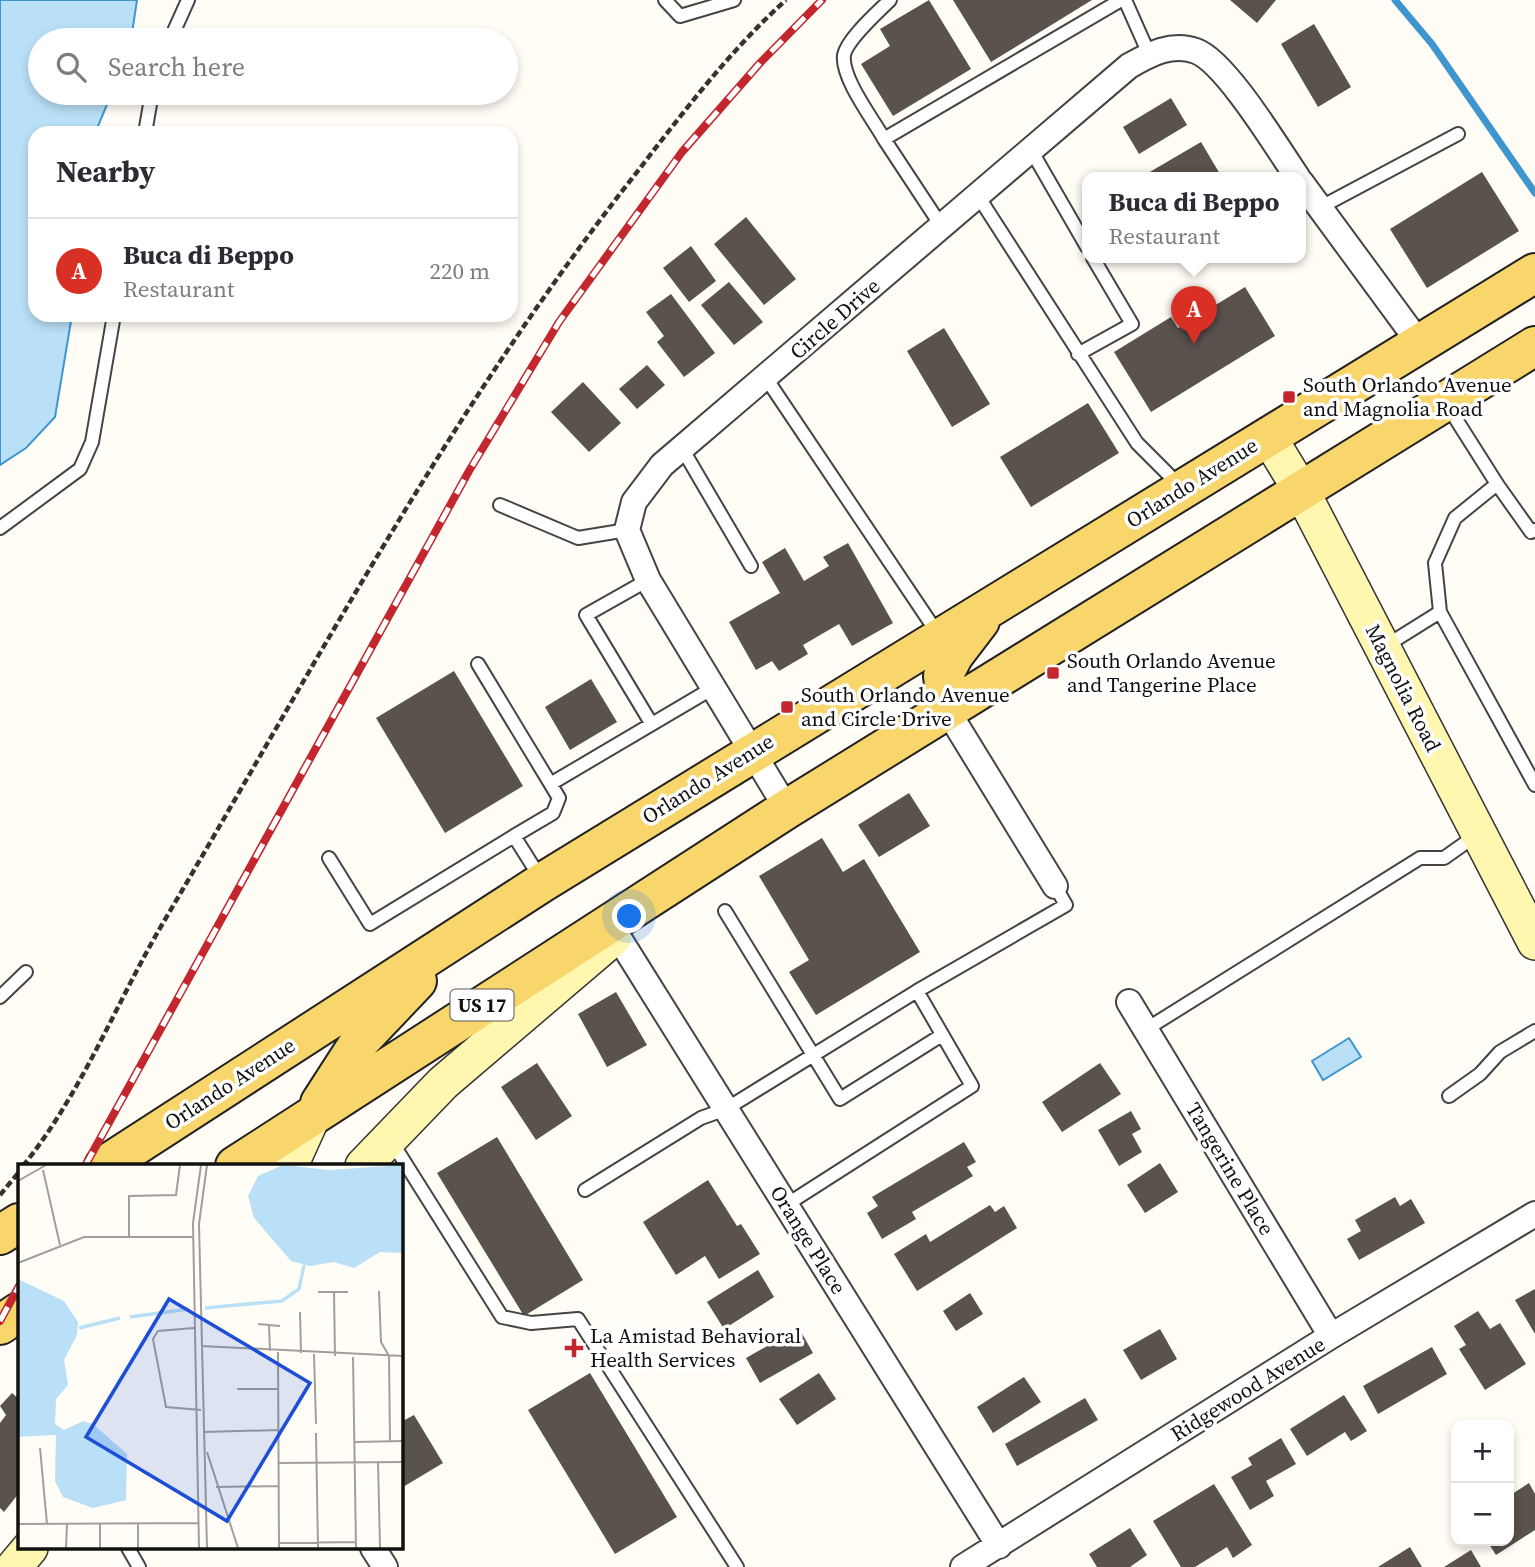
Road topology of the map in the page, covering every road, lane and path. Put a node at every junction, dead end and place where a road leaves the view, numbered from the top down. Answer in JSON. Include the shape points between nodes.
{"nodes":[{"id":1,"x":188,"y":0,"type":"edge"},
{"id":2,"x":665,"y":0,"type":"edge"},
{"id":3,"x":734,"y":0,"type":"edge"},
{"id":4,"x":786,"y":0,"type":"edge"},
{"id":5,"x":890,"y":0,"type":"edge"},
{"id":6,"x":1123,"y":0,"type":"edge"},
{"id":7,"x":175,"y":28,"type":"edge"},
{"id":8,"x":1149,"y":54,"type":"junction"},
{"id":9,"x":150,"y":105,"type":"edge"},
{"id":10,"x":146,"y":126,"type":"edge"},
{"id":11,"x":1458,"y":134,"type":"dead end"},
{"id":12,"x":884,"y":139,"type":"junction"},
{"id":13,"x":1031,"y":150,"type":"junction"},
{"id":14,"x":1293,"y":172,"type":"edge"},
{"id":15,"x":1306,"y":190,"type":"edge"},
{"id":16,"x":978,"y":196,"type":"junction"},
{"id":17,"x":1319,"y":208,"type":"junction"},
{"id":18,"x":942,"y":227,"type":"junction"},
{"id":19,"x":1082,"y":238,"type":"edge"},
{"id":20,"x":1096,"y":263,"type":"edge"},
{"id":21,"x":1535,"y":273,"type":"edge"},
{"id":22,"x":113,"y":322,"type":"edge"},
{"id":23,"x":1420,"y":344,"type":"junction"},
{"id":24,"x":1535,"y":345,"type":"edge"},
{"id":25,"x":1078,"y":354,"type":"junction"},
{"id":26,"x":766,"y":378,"type":"junction"},
{"id":27,"x":1445,"y":402,"type":"junction"},
{"id":28,"x":1268,"y":436,"type":"junction"},
{"id":29,"x":683,"y":450,"type":"junction"},
{"id":30,"x":1497,"y":484,"type":"junction"},
{"id":31,"x":1183,"y":489,"type":"junction"},
{"id":32,"x":1302,"y":492,"type":"junction"},
{"id":33,"x":500,"y":505,"type":"dead end"},
{"id":34,"x":0,"y":528,"type":"edge"},
{"id":35,"x":627,"y":530,"type":"junction"},
{"id":36,"x":1535,"y":530,"type":"edge"},
{"id":37,"x":751,"y":566,"type":"dead end"},
{"id":38,"x":648,"y":580,"type":"junction"},
{"id":39,"x":993,"y":606,"type":"junction"},
{"id":40,"x":1440,"y":612,"type":"junction"},
{"id":41,"x":940,"y":638,"type":"junction"},
{"id":42,"x":1382,"y":648,"type":"junction"},
{"id":43,"x":478,"y":664,"type":"dead end"},
{"id":44,"x":713,"y":688,"type":"junction"},
{"id":45,"x":947,"y":710,"type":"junction"},
{"id":46,"x":651,"y":723,"type":"junction"},
{"id":47,"x":752,"y":752,"type":"junction"},
{"id":48,"x":552,"y":783,"type":"junction"},
{"id":49,"x":1535,"y":785,"type":"edge"},
{"id":50,"x":787,"y":809,"type":"junction"},
{"id":51,"x":1478,"y":834,"type":"junction"},
{"id":52,"x":514,"y":836,"type":"junction"},
{"id":53,"x":329,"y":858,"type":"dead end"},
{"id":54,"x":688,"y":872,"type":"junction"},
{"id":55,"x":543,"y":882,"type":"junction"},
{"id":56,"x":1055,"y":886,"type":"joint"},
{"id":57,"x":725,"y":911,"type":"dead end"},
{"id":58,"x":474,"y":926,"type":"junction"},
{"id":59,"x":617,"y":935,"type":"junction"},
{"id":60,"x":1535,"y":942,"type":"edge"},
{"id":61,"x":26,"y":972,"type":"dead end"},
{"id":62,"x":917,"y":991,"type":"junction"},
{"id":63,"x":0,"y":997,"type":"edge"},
{"id":64,"x":1129,"y":1002,"type":"dead end"},
{"id":65,"x":1145,"y":1030,"type":"junction"},
{"id":66,"x":1535,"y":1031,"type":"edge"},
{"id":67,"x":942,"y":1035,"type":"junction"},
{"id":68,"x":813,"y":1055,"type":"junction"},
{"id":69,"x":1450,"y":1096,"type":"dead end"},
{"id":70,"x":726,"y":1109,"type":"junction"},
{"id":71,"x":314,"y":1113,"type":"junction"},
{"id":72,"x":390,"y":1138,"type":"junction"},
{"id":73,"x":24,"y":1164,"type":"edge"},
{"id":74,"x":107,"y":1164,"type":"edge"},
{"id":75,"x":238,"y":1164,"type":"edge"},
{"id":76,"x":291,"y":1164,"type":"edge"},
{"id":77,"x":364,"y":1164,"type":"edge"},
{"id":78,"x":18,"y":1172,"type":"edge"},
{"id":79,"x":585,"y":1190,"type":"dead end"},
{"id":80,"x":0,"y":1195,"type":"edge"},
{"id":81,"x":786,"y":1205,"type":"junction"},
{"id":82,"x":1535,"y":1214,"type":"edge"},
{"id":83,"x":18,"y":1224,"type":"edge"},
{"id":84,"x":0,"y":1236,"type":"edge"},
{"id":85,"x":18,"y":1313,"type":"edge"},
{"id":86,"x":0,"y":1325,"type":"edge"},
{"id":87,"x":1331,"y":1336,"type":"junction"},
{"id":88,"x":999,"y":1546,"type":"junction"},
{"id":89,"x":28,"y":1550,"type":"edge"},
{"id":90,"x":129,"y":1550,"type":"edge"},
{"id":91,"x":374,"y":1550,"type":"edge"},
{"id":92,"x":14,"y":1567,"type":"edge"},
{"id":93,"x":139,"y":1567,"type":"edge"},
{"id":94,"x":385,"y":1567,"type":"edge"},
{"id":95,"x":737,"y":1567,"type":"edge"},
{"id":96,"x":963,"y":1567,"type":"edge"}],
"edges":[{"from":1,"to":7,"type":"lane"},
{"from":2,"to":3,"type":"lane","via":[[680,16]]},
{"from":4,"to":73,"type":"path","via":[[702,89],[588,234],[502,358],[397,527],[154,939],[68,1098]]},
{"from":5,"to":12,"type":"lane","via":[[844,53],[846,73]]},
{"from":6,"to":8,"type":"lane"},
{"from":6,"to":12,"type":"lane"},
{"from":8,"to":13,"type":"street","name":"Circle Drive"},
{"from":8,"to":14,"type":"street","name":"Circle Drive","via":[[1169,48],[1196,51],[1216,64]]},
{"from":9,"to":10,"type":"lane"},
{"from":11,"to":17,"type":"lane"},
{"from":12,"to":18,"type":"lane"},
{"from":13,"to":16,"type":"street","name":"Circle Drive"},
{"from":13,"to":19,"type":"lane"},
{"from":15,"to":17,"type":"street","name":"Circle Drive"},
{"from":16,"to":18,"type":"street","name":"Circle Drive"},
{"from":16,"to":25,"type":"lane"},
{"from":17,"to":23,"type":"street","name":"Circle Drive"},
{"from":18,"to":26,"type":"street","name":"Circle Drive"},
{"from":20,"to":25,"type":"lane","via":[[1132,324]]},
{"from":21,"to":23,"type":"main road","name":"Orlando Avenue"},
{"from":22,"to":34,"type":"lane","via":[[92,442],[80,469]]},
{"from":23,"to":28,"type":"main road","name":"Orlando Avenue"},
{"from":24,"to":27,"type":"main road","number":"US 17"},
{"from":25,"to":31,"type":"lane","via":[[1137,443]]},
{"from":26,"to":29,"type":"street","name":"Circle Drive"},
{"from":26,"to":41,"type":"lane"},
{"from":27,"to":30,"type":"lane"},
{"from":27,"to":32,"type":"main road","number":"US 17"},
{"from":28,"to":31,"type":"main road","name":"Orlando Avenue"},
{"from":28,"to":32,"type":"street","name":"Magnolia Road"},
{"from":29,"to":35,"type":"street","name":"Circle Drive","via":[[662,465],[643,489],[634,502]]},
{"from":29,"to":37,"type":"lane"},
{"from":30,"to":36,"type":"lane","via":[[1531,532]]},
{"from":30,"to":40,"type":"lane","via":[[1455,518],[1435,563]]},
{"from":31,"to":39,"type":"main road","name":"Orlando Avenue"},
{"from":32,"to":42,"type":"street","name":"Magnolia Road"},
{"from":32,"to":45,"type":"main road","number":"US 17"},
{"from":33,"to":35,"type":"lane","via":[[579,538]]},
{"from":35,"to":38,"type":"street"},
{"from":38,"to":44,"type":"street"},
{"from":38,"to":46,"type":"lane","via":[[586,614]]},
{"from":39,"to":41,"type":"main road","name":"Orlando Avenue"},
{"from":39,"to":45,"type":"main road","via":[[954,654],[943,676]]},
{"from":40,"to":42,"type":"lane"},
{"from":40,"to":49,"type":"lane"},
{"from":41,"to":47,"type":"main road","name":"Orlando Avenue"},
{"from":42,"to":51,"type":"street","name":"Magnolia Road"},
{"from":43,"to":48,"type":"lane"},
{"from":44,"to":46,"type":"lane"},
{"from":44,"to":47,"type":"street"},
{"from":45,"to":50,"type":"main road","number":"US 17"},
{"from":45,"to":56,"type":"street"},
{"from":46,"to":48,"type":"lane"},
{"from":47,"to":50,"type":"street"},
{"from":47,"to":55,"type":"main road","name":"Orlando Avenue"},
{"from":48,"to":52,"type":"lane","via":[[559,798],[553,813]]},
{"from":50,"to":54,"type":"main road","number":"US 17"},
{"from":51,"to":60,"type":"street","name":"Magnolia Road"},
{"from":51,"to":65,"type":"lane","via":[[1444,858],[1420,858]]},
{"from":52,"to":53,"type":"lane","via":[[370,924]]},
{"from":52,"to":55,"type":"lane"},
{"from":54,"to":59,"type":"street"},
{"from":54,"to":71,"type":"main road","number":"US 17"},
{"from":55,"to":58,"type":"main road","name":"Orlando Avenue"},
{"from":56,"to":62,"type":"lane","via":[[1066,905]]},
{"from":57,"to":68,"type":"lane"},
{"from":58,"to":71,"type":"main road","via":[[360,1041]]},
{"from":58,"to":74,"type":"main road","name":"Orlando Avenue"},
{"from":59,"to":70,"type":"street","name":"Orange Place"},
{"from":59,"to":72,"type":"street","via":[[488,1042]]},
{"from":61,"to":63,"type":"lane"},
{"from":62,"to":67,"type":"lane"},
{"from":62,"to":68,"type":"lane"},
{"from":64,"to":65,"type":"street","name":"Tangerine Place"},
{"from":65,"to":87,"type":"street","name":"Tangerine Place"},
{"from":66,"to":69,"type":"lane","via":[[1500,1052]]},
{"from":67,"to":68,"type":"lane","via":[[840,1099]]},
{"from":67,"to":81,"type":"lane","via":[[972,1086]]},
{"from":68,"to":70,"type":"lane"},
{"from":70,"to":79,"type":"lane","via":[[701,1118]]},
{"from":70,"to":81,"type":"street","name":"Orange Place"},
{"from":71,"to":75,"type":"main road","number":"US 17"},
{"from":71,"to":76,"type":"street"},
{"from":72,"to":77,"type":"street"},
{"from":72,"to":95,"type":"lane","via":[[502,1317],[531,1323],[578,1319]]},
{"from":78,"to":80,"type":"path"},
{"from":81,"to":88,"type":"street","name":"Orange Place"},
{"from":82,"to":87,"type":"street","name":"Ridgewood Avenue"},
{"from":83,"to":84,"type":"main road"},
{"from":85,"to":86,"type":"main road"},
{"from":87,"to":88,"type":"street","name":"Ridgewood Avenue"},
{"from":88,"to":96,"type":"street","name":"Ridgewood Avenue"},
{"from":89,"to":92,"type":"street"},
{"from":90,"to":93,"type":"lane"},
{"from":91,"to":94,"type":"street"}]}
